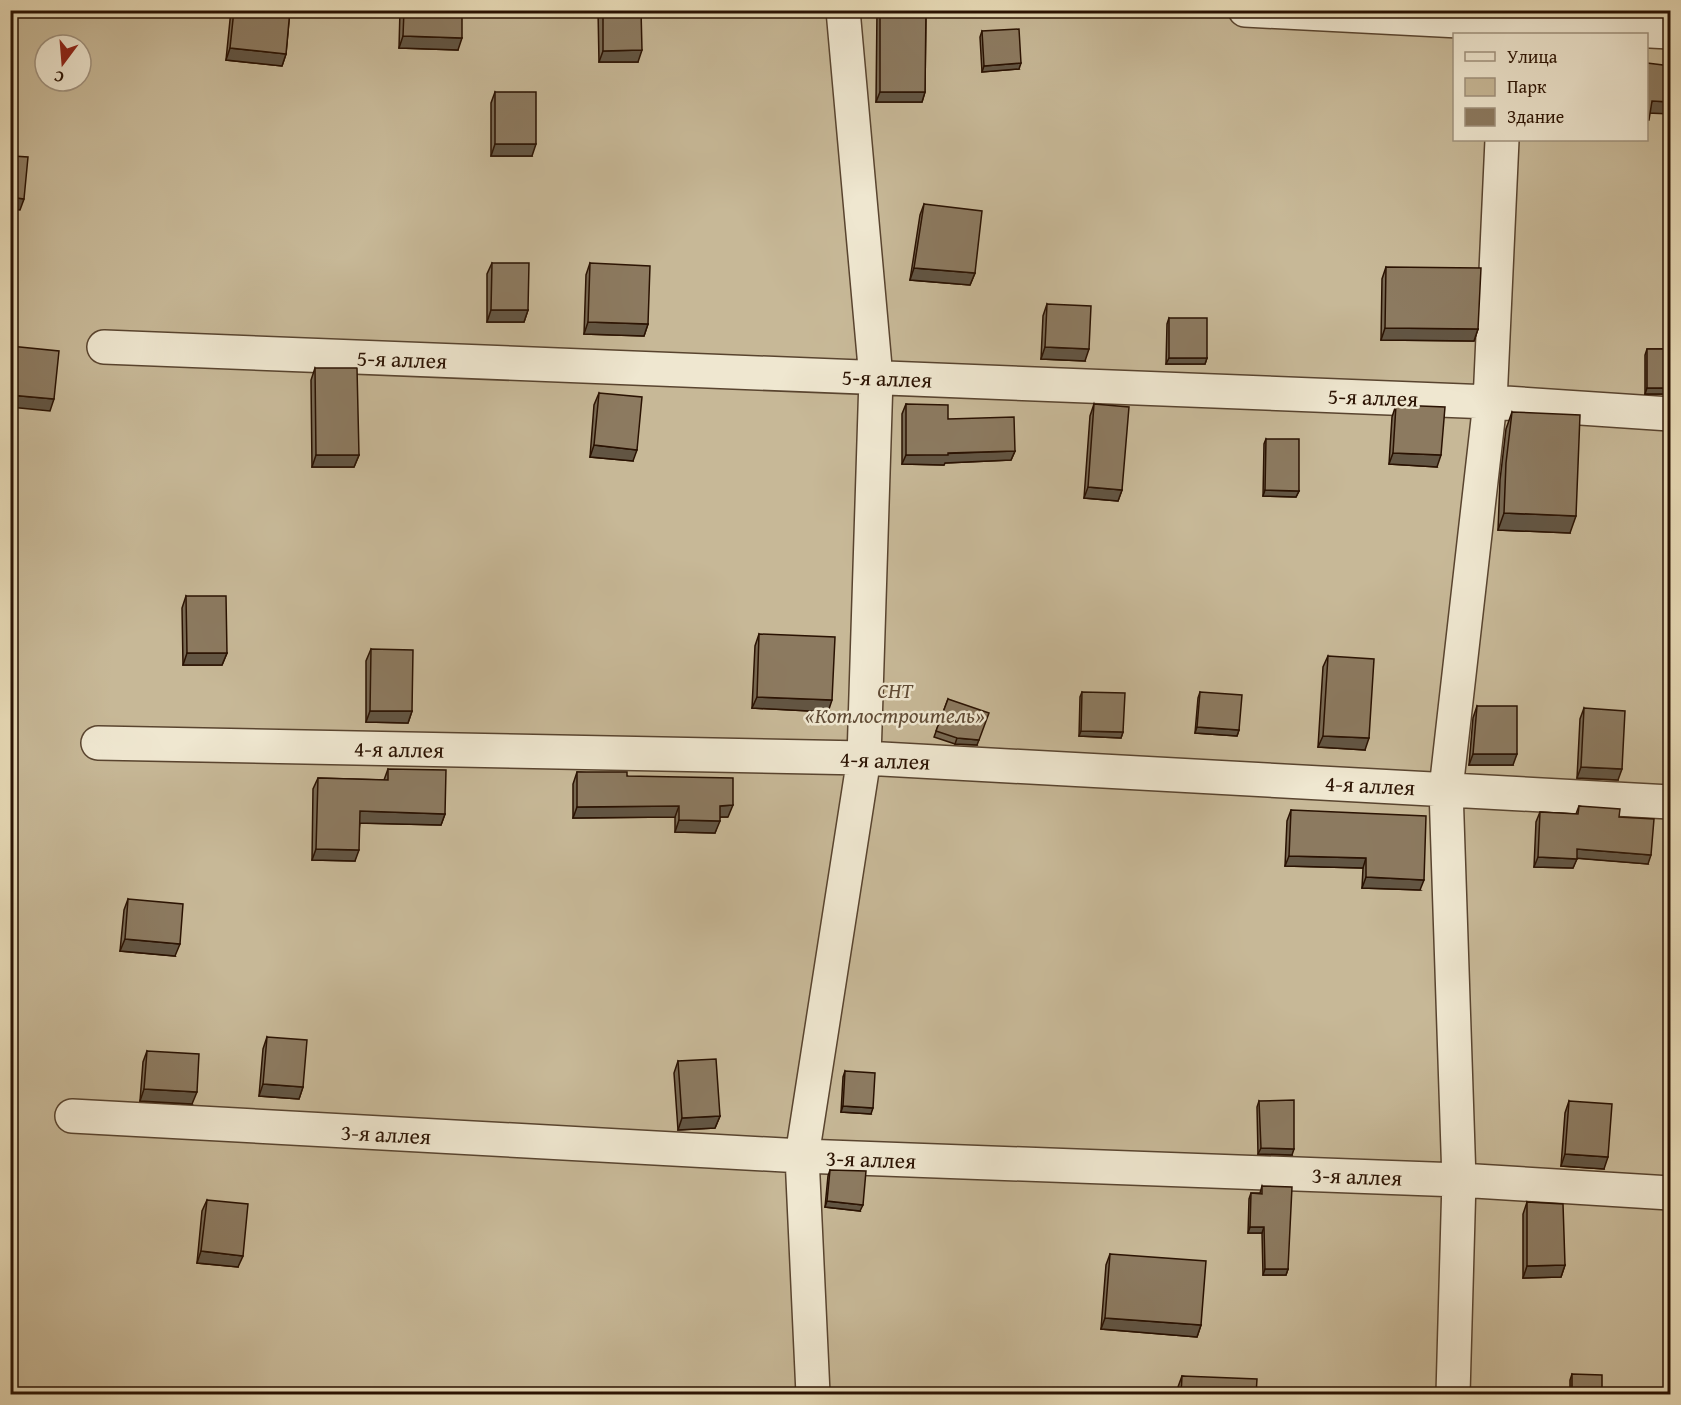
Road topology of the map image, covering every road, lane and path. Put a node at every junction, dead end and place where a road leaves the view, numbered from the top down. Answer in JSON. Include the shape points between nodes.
{"nodes":[{"id":1,"x":843,"y":10,"type":"edge"},
{"id":2,"x":1245,"y":10,"type":"edge"},
{"id":3,"x":1508,"y":29,"type":"edge"},
{"id":4,"x":1671,"y":32,"type":"edge"},
{"id":5,"x":1502,"y":141,"type":"edge"},
{"id":6,"x":104,"y":347,"type":"dead end"},
{"id":7,"x":876,"y":378,"type":"junction"},
{"id":8,"x":1490,"y":402,"type":"junction"},
{"id":9,"x":1671,"y":414,"type":"edge"},
{"id":10,"x":99,"y":743,"type":"dead end"},
{"id":11,"x":864,"y":758,"type":"junction"},
{"id":12,"x":1446,"y":789,"type":"junction"},
{"id":13,"x":1671,"y":802,"type":"edge"},
{"id":14,"x":72,"y":1116,"type":"dead end"},
{"id":15,"x":802,"y":1156,"type":"junction"},
{"id":16,"x":1459,"y":1180,"type":"junction"},
{"id":17,"x":1671,"y":1192,"type":"edge"},
{"id":18,"x":813,"y":1395,"type":"edge"},
{"id":19,"x":1453,"y":1395,"type":"edge"}],
"edges":[{"from":1,"to":7,"type":"street"},
{"from":2,"to":3,"type":"street"},
{"from":3,"to":4,"type":"street"},
{"from":5,"to":8,"type":"street"},
{"from":6,"to":7,"type":"street","name":"5-я аллея"},
{"from":7,"to":8,"type":"street","name":"5-я аллея"},
{"from":7,"to":11,"type":"street"},
{"from":8,"to":9,"type":"street","name":"5-я аллея"},
{"from":8,"to":12,"type":"street"},
{"from":10,"to":11,"type":"street","name":"4-я аллея"},
{"from":11,"to":12,"type":"street","name":"4-я аллея"},
{"from":11,"to":15,"type":"street"},
{"from":12,"to":13,"type":"street","name":"4-я аллея"},
{"from":12,"to":16,"type":"street"},
{"from":14,"to":15,"type":"street","name":"3-я аллея"},
{"from":15,"to":16,"type":"street","name":"3-я аллея"},
{"from":15,"to":18,"type":"street"},
{"from":16,"to":17,"type":"street","name":"3-я аллея"},
{"from":16,"to":19,"type":"street"}]}
